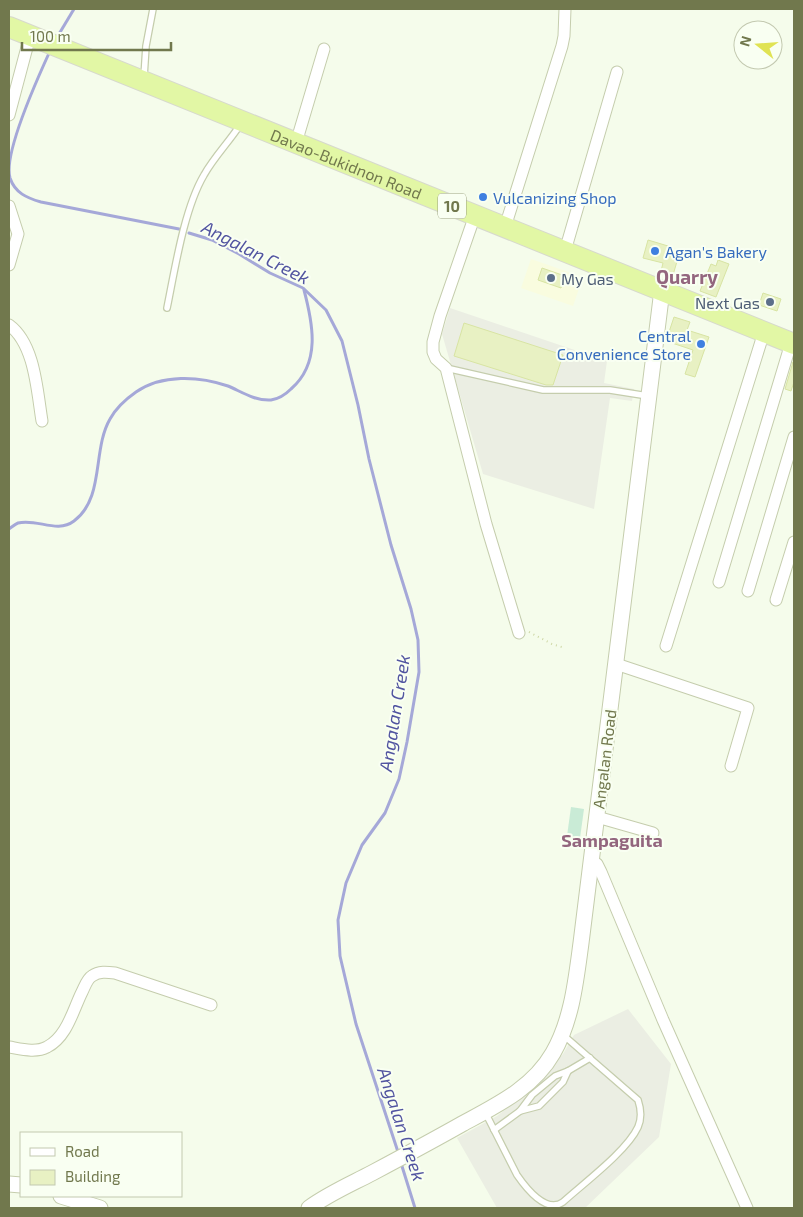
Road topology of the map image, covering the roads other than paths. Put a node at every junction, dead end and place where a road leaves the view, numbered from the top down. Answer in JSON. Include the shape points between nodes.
{"nodes":[{"id":1,"x":153,"y":9,"type":"edge"},
{"id":2,"x":564,"y":9,"type":"edge"},
{"id":3,"x":9,"y":27,"type":"edge"},
{"id":4,"x":32,"y":36,"type":"junction"},
{"id":5,"x":324,"y":49,"type":"dead end"},
{"id":6,"x":617,"y":72,"type":"dead end"},
{"id":7,"x":144,"y":82,"type":"junction"},
{"id":8,"x":9,"y":115,"type":"edge"},
{"id":9,"x":243,"y":121,"type":"junction"},
{"id":10,"x":296,"y":143,"type":"junction"},
{"id":11,"x":9,"y":206,"type":"edge"},
{"id":12,"x":475,"y":215,"type":"junction"},
{"id":13,"x":505,"y":227,"type":"junction"},
{"id":14,"x":565,"y":252,"type":"junction"},
{"id":15,"x":9,"y":264,"type":"edge"},
{"id":16,"x":662,"y":290,"type":"junction"},
{"id":17,"x":167,"y":308,"type":"dead end"},
{"id":18,"x":9,"y":325,"type":"edge"},
{"id":19,"x":764,"y":332,"type":"junction"},
{"id":20,"x":793,"y":343,"type":"edge"},
{"id":21,"x":446,"y":368,"type":"junction"},
{"id":22,"x":649,"y":396,"type":"junction"},
{"id":23,"x":42,"y":421,"type":"dead end"},
{"id":24,"x":794,"y":437,"type":"edge"},
{"id":25,"x":794,"y":542,"type":"edge"},
{"id":26,"x":719,"y":582,"type":"dead end"},
{"id":27,"x":748,"y":591,"type":"dead end"},
{"id":28,"x":776,"y":600,"type":"dead end"},
{"id":29,"x":519,"y":633,"type":"dead end"},
{"id":30,"x":666,"y":646,"type":"dead end"},
{"id":31,"x":616,"y":664,"type":"junction"},
{"id":32,"x":731,"y":766,"type":"dead end"},
{"id":33,"x":597,"y":817,"type":"junction"},
{"id":34,"x":653,"y":833,"type":"dead end"},
{"id":35,"x":591,"y":860,"type":"junction"},
{"id":36,"x":211,"y":1006,"type":"dead end"},
{"id":37,"x":562,"y":1034,"type":"junction"},
{"id":38,"x":9,"y":1047,"type":"edge"},
{"id":39,"x":590,"y":1058,"type":"junction"},
{"id":40,"x":568,"y":1072,"type":"junction"},
{"id":41,"x":520,"y":1111,"type":"junction"},
{"id":42,"x":485,"y":1112,"type":"junction"},
{"id":43,"x":494,"y":1130,"type":"junction"},
{"id":44,"x":64,"y":1197,"type":"edge"},
{"id":45,"x":100,"y":1208,"type":"edge"},
{"id":46,"x":309,"y":1208,"type":"edge"},
{"id":47,"x":747,"y":1208,"type":"edge"}],
"edges":[{"from":1,"to":7,"type":"lane"},
{"from":2,"to":13,"type":"street","via":[[562,46]]},
{"from":3,"to":4,"type":"highway","name":"Davao-Bukidnon Road","number":"10"},
{"from":4,"to":7,"type":"highway","name":"Davao-Bukidnon Road","number":"10"},
{"from":4,"to":8,"type":"street"},
{"from":5,"to":10,"type":"street"},
{"from":6,"to":14,"type":"street"},
{"from":7,"to":9,"type":"highway","name":"Davao-Bukidnon Road","number":"10"},
{"from":9,"to":10,"type":"highway","name":"Davao-Bukidnon Road","number":"10"},
{"from":9,"to":17,"type":"lane","via":[[204,175],[194,198]]},
{"from":10,"to":12,"type":"highway","name":"Davao-Bukidnon Road","number":"10"},
{"from":11,"to":15,"type":"street","via":[[18,234]]},
{"from":12,"to":13,"type":"highway","name":"Davao-Bukidnon Road","number":"10"},
{"from":12,"to":21,"type":"street","via":[[433,342],[436,359]]},
{"from":13,"to":14,"type":"highway","name":"Davao-Bukidnon Road","number":"10"},
{"from":14,"to":16,"type":"highway","name":"Davao-Bukidnon Road","number":"10"},
{"from":16,"to":19,"type":"highway","name":"Davao-Bukidnon Road","number":"10"},
{"from":16,"to":22,"type":"street","name":"Angalan Road"},
{"from":18,"to":23,"type":"street","via":[[25,344],[34,372]]},
{"from":19,"to":20,"type":"highway","name":"Davao-Bukidnon Road","number":"10"},
{"from":19,"to":30,"type":"street"},
{"from":20,"to":26,"type":"street"},
{"from":21,"to":22,"type":"lane","via":[[543,390],[610,390]]},
{"from":21,"to":29,"type":"street","via":[[486,524]]},
{"from":22,"to":31,"type":"street","name":"Angalan Road"},
{"from":24,"to":27,"type":"street"},
{"from":25,"to":28,"type":"street"},
{"from":31,"to":32,"type":"street","via":[[748,708]]},
{"from":31,"to":33,"type":"street","name":"Angalan Road"},
{"from":33,"to":34,"type":"street"},
{"from":33,"to":35,"type":"street","name":"Angalan Road"},
{"from":35,"to":37,"type":"street","name":"Angalan Road","via":[[576,981]]},
{"from":35,"to":47,"type":"street","via":[[601,872]]},
{"from":36,"to":38,"type":"street","via":[[104,972],[92,976],[87,982],[61,1036],[47,1048]]},
{"from":37,"to":39,"type":"lane"},
{"from":37,"to":42,"type":"street","name":"Angalan Road","via":[[537,1076]]},
{"from":39,"to":40,"type":"lane"},
{"from":39,"to":43,"type":"lane","via":[[638,1100],[641,1117],[639,1126],[624,1147],[563,1202],[552,1206],[546,1204],[522,1183]]},
{"from":40,"to":41,"type":"lane","via":[[555,1076],[532,1095]]},
{"from":40,"to":41,"type":"lane","via":[[563,1082],[538,1106]]},
{"from":41,"to":43,"type":"lane"},
{"from":42,"to":43,"type":"lane"},
{"from":42,"to":46,"type":"street","name":"Angalan Road"},
{"from":44,"to":45,"type":"street"}]}
